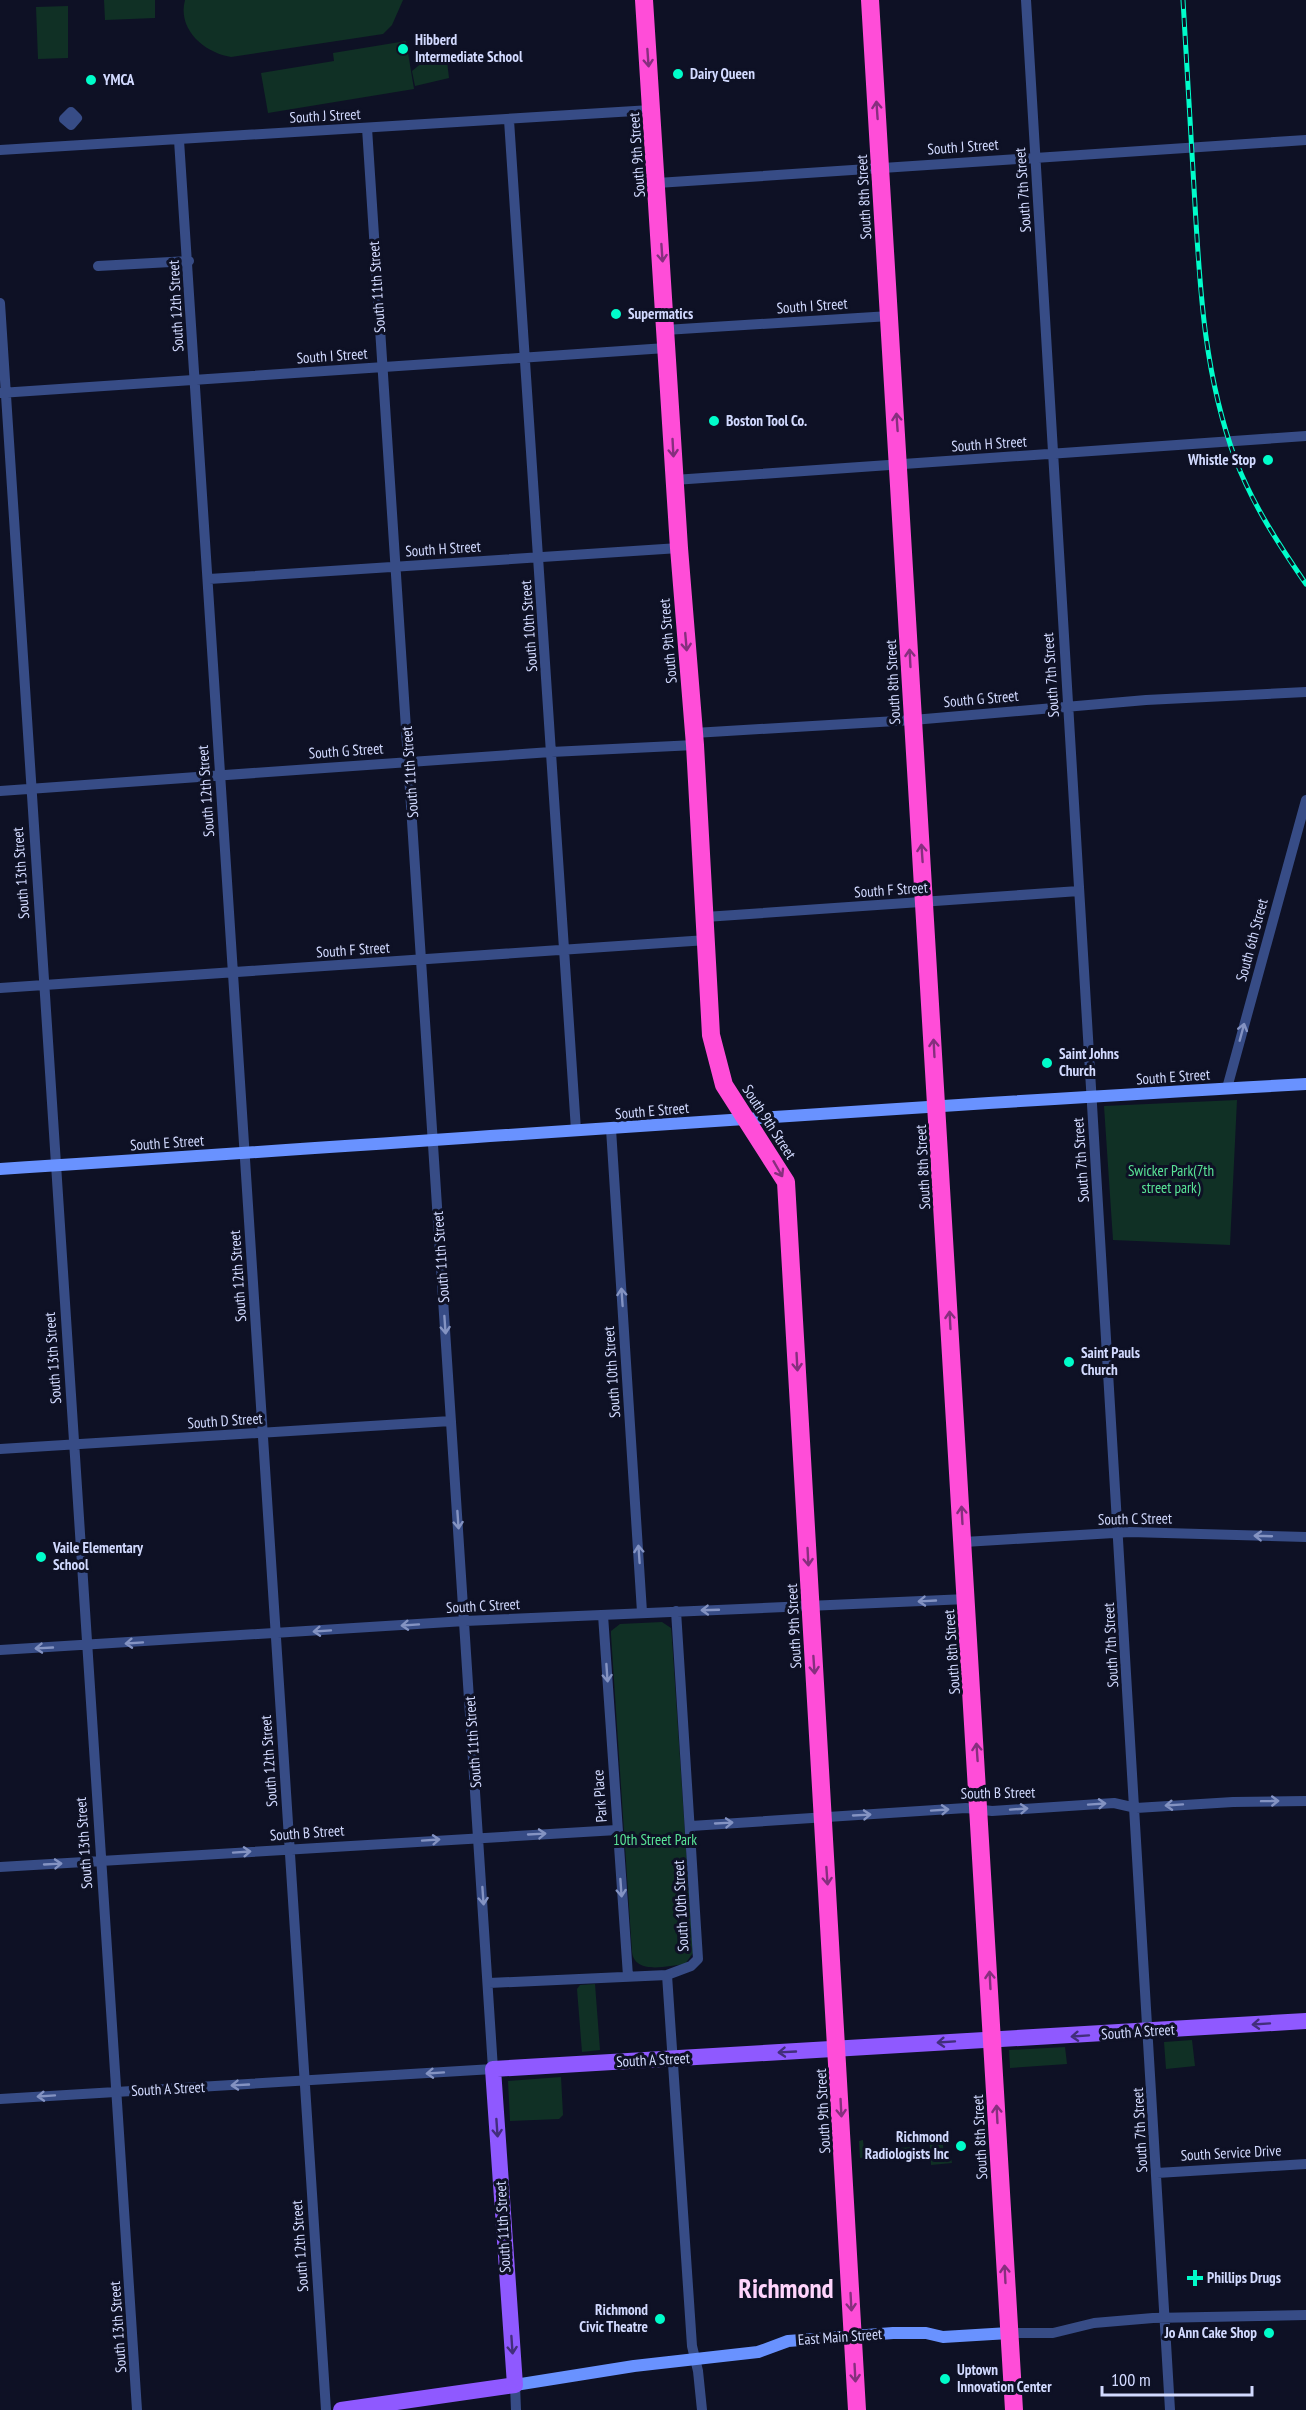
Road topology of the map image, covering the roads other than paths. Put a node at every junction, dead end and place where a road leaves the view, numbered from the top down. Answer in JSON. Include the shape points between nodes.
{"nodes":[{"id":1,"x":644,"y":0,"type":"edge"},
{"id":2,"x":870,"y":0,"type":"edge"},
{"id":3,"x":1026,"y":0,"type":"edge"},
{"id":4,"x":651,"y":110,"type":"junction"},
{"id":5,"x":509,"y":120,"type":"junction"},
{"id":6,"x":367,"y":128,"type":"junction"},
{"id":7,"x":179,"y":140,"type":"junction"},
{"id":8,"x":1306,"y":140,"type":"edge"},
{"id":9,"x":0,"y":150,"type":"edge"},
{"id":10,"x":1036,"y":158,"type":"junction"},
{"id":11,"x":880,"y":168,"type":"junction"},
{"id":12,"x":657,"y":183,"type":"junction"},
{"id":13,"x":189,"y":261,"type":"junction"},
{"id":14,"x":98,"y":266,"type":"dead end"},
{"id":15,"x":0,"y":303,"type":"edge"},
{"id":16,"x":890,"y":316,"type":"junction"},
{"id":17,"x":665,"y":339,"type":"junction"},
{"id":18,"x":525,"y":358,"type":"junction"},
{"id":19,"x":382,"y":367,"type":"junction"},
{"id":20,"x":195,"y":380,"type":"junction"},
{"id":21,"x":3,"y":393,"type":"edge"},
{"id":22,"x":1306,"y":436,"type":"edge"},
{"id":23,"x":1054,"y":454,"type":"junction"},
{"id":24,"x":899,"y":464,"type":"junction"},
{"id":25,"x":674,"y":480,"type":"junction"},
{"id":26,"x":679,"y":548,"type":"junction"},
{"id":27,"x":539,"y":557,"type":"junction"},
{"id":28,"x":397,"y":567,"type":"junction"},
{"id":29,"x":209,"y":579,"type":"junction"},
{"id":30,"x":1306,"y":692,"type":"edge"},
{"id":31,"x":1068,"y":707,"type":"junction"},
{"id":32,"x":914,"y":720,"type":"junction"},
{"id":33,"x":694,"y":739,"type":"junction"},
{"id":34,"x":551,"y":752,"type":"junction"},
{"id":35,"x":409,"y":762,"type":"junction"},
{"id":36,"x":220,"y":774,"type":"junction"},
{"id":37,"x":31,"y":789,"type":"junction"},
{"id":38,"x":0,"y":791,"type":"edge"},
{"id":39,"x":1306,"y":800,"type":"edge"},
{"id":40,"x":1079,"y":891,"type":"junction"},
{"id":41,"x":925,"y":903,"type":"junction"},
{"id":42,"x":705,"y":917,"type":"junction"},
{"id":43,"x":707,"y":940,"type":"junction"},
{"id":44,"x":565,"y":949,"type":"junction"},
{"id":45,"x":422,"y":960,"type":"junction"},
{"id":46,"x":234,"y":973,"type":"junction"},
{"id":47,"x":44,"y":985,"type":"junction"},
{"id":48,"x":0,"y":988,"type":"edge"},
{"id":49,"x":1306,"y":1084,"type":"edge"},
{"id":50,"x":1227,"y":1088,"type":"junction"},
{"id":51,"x":1092,"y":1098,"type":"junction"},
{"id":52,"x":937,"y":1106,"type":"junction"},
{"id":53,"x":748,"y":1119,"type":"junction"},
{"id":54,"x":611,"y":1129,"type":"junction"},
{"id":55,"x":576,"y":1130,"type":"junction"},
{"id":56,"x":433,"y":1141,"type":"junction"},
{"id":57,"x":245,"y":1153,"type":"junction"},
{"id":58,"x":56,"y":1166,"type":"junction"},
{"id":59,"x":0,"y":1169,"type":"edge"},
{"id":60,"x":451,"y":1421,"type":"junction"},
{"id":61,"x":263,"y":1433,"type":"junction"},
{"id":62,"x":73,"y":1445,"type":"junction"},
{"id":63,"x":0,"y":1449,"type":"edge"},
{"id":64,"x":1119,"y":1532,"type":"junction"},
{"id":65,"x":1306,"y":1537,"type":"edge"},
{"id":66,"x":964,"y":1542,"type":"junction"},
{"id":67,"x":967,"y":1599,"type":"junction"},
{"id":68,"x":811,"y":1607,"type":"junction"},
{"id":69,"x":676,"y":1611,"type":"junction"},
{"id":70,"x":642,"y":1612,"type":"junction"},
{"id":71,"x":603,"y":1615,"type":"junction"},
{"id":72,"x":465,"y":1621,"type":"junction"},
{"id":73,"x":275,"y":1634,"type":"junction"},
{"id":74,"x":87,"y":1646,"type":"junction"},
{"id":75,"x":0,"y":1650,"type":"edge"},
{"id":76,"x":1306,"y":1801,"type":"edge"},
{"id":77,"x":1136,"y":1808,"type":"junction"},
{"id":78,"x":980,"y":1810,"type":"junction"},
{"id":79,"x":824,"y":1817,"type":"junction"},
{"id":80,"x":691,"y":1826,"type":"junction"},
{"id":81,"x":617,"y":1830,"type":"junction"},
{"id":82,"x":478,"y":1837,"type":"junction"},
{"id":83,"x":290,"y":1849,"type":"junction"},
{"id":84,"x":100,"y":1861,"type":"junction"},
{"id":85,"x":0,"y":1867,"type":"edge"},
{"id":86,"x":667,"y":1975,"type":"junction"},
{"id":87,"x":628,"y":1976,"type":"junction"},
{"id":88,"x":489,"y":1983,"type":"junction"},
{"id":89,"x":1306,"y":2021,"type":"edge"},
{"id":90,"x":1149,"y":2031,"type":"junction"},
{"id":91,"x":994,"y":2038,"type":"junction"},
{"id":92,"x":838,"y":2049,"type":"junction"},
{"id":93,"x":671,"y":2059,"type":"junction"},
{"id":94,"x":493,"y":2069,"type":"junction"},
{"id":95,"x":305,"y":2081,"type":"junction"},
{"id":96,"x":115,"y":2091,"type":"junction"},
{"id":97,"x":0,"y":2099,"type":"edge"},
{"id":98,"x":1306,"y":2164,"type":"edge"},
{"id":99,"x":1157,"y":2173,"type":"junction"},
{"id":100,"x":1306,"y":2314,"type":"edge"},
{"id":101,"x":1164,"y":2318,"type":"junction"},
{"id":102,"x":1009,"y":2333,"type":"junction"},
{"id":103,"x":853,"y":2337,"type":"junction"},
{"id":104,"x":696,"y":2360,"type":"junction"},
{"id":105,"x":515,"y":2385,"type":"junction"},
{"id":106,"x":137,"y":2410,"type":"edge"},
{"id":107,"x":326,"y":2410,"type":"edge"},
{"id":108,"x":341,"y":2410,"type":"edge"},
{"id":109,"x":516,"y":2410,"type":"edge"},
{"id":110,"x":702,"y":2410,"type":"edge"},
{"id":111,"x":857,"y":2410,"type":"edge"},
{"id":112,"x":1014,"y":2410,"type":"edge"},
{"id":113,"x":1170,"y":2410,"type":"edge"}],
"edges":[{"from":1,"to":4,"type":"highway","name":"South 9th Street","one_way":true},
{"from":11,"to":2,"type":"highway","name":"South 8th Street","one_way":true},
{"from":3,"to":10,"type":"street","name":"South 7th Street"},
{"from":4,"to":5,"type":"street","name":"South J Street"},
{"from":4,"to":12,"type":"highway","name":"South 9th Street"},
{"from":5,"to":6,"type":"street","name":"South J Street"},
{"from":5,"to":18,"type":"street","name":"South 10th Street"},
{"from":6,"to":7,"type":"street","name":"South J Street"},
{"from":6,"to":19,"type":"street","name":"South 11th Street"},
{"from":7,"to":9,"type":"street","name":"South J Street"},
{"from":7,"to":13,"type":"street","name":"South 12th Street"},
{"from":8,"to":10,"type":"street","name":"South J Street"},
{"from":10,"to":11,"type":"street","name":"South J Street"},
{"from":10,"to":23,"type":"street","name":"South 7th Street"},
{"from":11,"to":12,"type":"street","name":"South J Street"},
{"from":11,"to":16,"type":"highway","name":"South 8th Street"},
{"from":12,"to":17,"type":"highway","name":"South 9th Street","one_way":true},
{"from":13,"to":14,"type":"street"},
{"from":13,"to":20,"type":"street","name":"South 12th Street"},
{"from":15,"to":21,"type":"street","name":"South 13th Street"},
{"from":16,"to":17,"type":"street","name":"South I Street"},
{"from":24,"to":16,"type":"highway","name":"South 8th Street","one_way":true},
{"from":17,"to":18,"type":"street","name":"South I Street"},
{"from":17,"to":25,"type":"highway","name":"South 9th Street","one_way":true},
{"from":18,"to":19,"type":"street","name":"South I Street"},
{"from":18,"to":27,"type":"street","name":"South 10th Street"},
{"from":19,"to":20,"type":"street","name":"South I Street"},
{"from":19,"to":28,"type":"street","name":"South 11th Street"},
{"from":20,"to":21,"type":"street","name":"South I Street"},
{"from":20,"to":29,"type":"street","name":"South 12th Street"},
{"from":21,"to":37,"type":"street","name":"South 13th Street"},
{"from":22,"to":23,"type":"street","name":"South H Street"},
{"from":23,"to":24,"type":"street","name":"South H Street"},
{"from":23,"to":31,"type":"street","name":"South 7th Street"},
{"from":24,"to":25,"type":"street","name":"South H Street"},
{"from":32,"to":24,"type":"highway","name":"South 8th Street","one_way":true},
{"from":25,"to":26,"type":"highway","name":"South 9th Street"},
{"from":26,"to":27,"type":"street","name":"South H Street"},
{"from":26,"to":33,"type":"highway","name":"South 9th Street","one_way":true},
{"from":27,"to":28,"type":"street","name":"South H Street"},
{"from":27,"to":34,"type":"street","name":"South 10th Street"},
{"from":28,"to":29,"type":"street","name":"South H Street"},
{"from":28,"to":35,"type":"street","name":"South 11th Street"},
{"from":29,"to":36,"type":"street","name":"South 12th Street"},
{"from":30,"to":31,"type":"street","name":"South G Street"},
{"from":31,"to":32,"type":"street","name":"South G Street"},
{"from":31,"to":40,"type":"street","name":"South 7th Street"},
{"from":32,"to":33,"type":"street","name":"South G Street"},
{"from":41,"to":32,"type":"highway","name":"South 8th Street","one_way":true},
{"from":33,"to":34,"type":"street","name":"South G Street"},
{"from":33,"to":42,"type":"highway","name":"South 9th Street"},
{"from":34,"to":35,"type":"street","name":"South G Street"},
{"from":34,"to":44,"type":"street","name":"South 10th Street"},
{"from":35,"to":36,"type":"street","name":"South G Street"},
{"from":35,"to":45,"type":"street","name":"South 11th Street"},
{"from":36,"to":37,"type":"street","name":"South G Street"},
{"from":36,"to":46,"type":"street","name":"South 12th Street"},
{"from":37,"to":38,"type":"street","name":"South G Street"},
{"from":37,"to":47,"type":"street","name":"South 13th Street"},
{"from":50,"to":39,"type":"street","name":"South 6th Street","one_way":true},
{"from":40,"to":41,"type":"street","name":"South F Street"},
{"from":40,"to":51,"type":"street","name":"South 7th Street"},
{"from":41,"to":42,"type":"street","name":"South F Street"},
{"from":52,"to":41,"type":"highway","name":"South 8th Street","one_way":true},
{"from":42,"to":43,"type":"highway","name":"South 9th Street"},
{"from":43,"to":44,"type":"street","name":"South F Street"},
{"from":43,"to":53,"type":"highway","name":"South 9th Street","via":[[715,1053],[724,1085]]},
{"from":44,"to":45,"type":"street","name":"South F Street"},
{"from":44,"to":55,"type":"street","name":"South 10th Street"},
{"from":45,"to":46,"type":"street","name":"South F Street"},
{"from":45,"to":56,"type":"street","name":"South 11th Street"},
{"from":46,"to":47,"type":"street","name":"South F Street"},
{"from":46,"to":57,"type":"street","name":"South 12th Street"},
{"from":47,"to":48,"type":"street","name":"South F Street"},
{"from":47,"to":58,"type":"street","name":"South 13th Street"},
{"from":49,"to":50,"type":"street","name":"South E Street"},
{"from":50,"to":51,"type":"street","name":"South E Street"},
{"from":51,"to":52,"type":"street","name":"South E Street"},
{"from":51,"to":64,"type":"street","name":"South 7th Street"},
{"from":52,"to":53,"type":"street","name":"South E Street"},
{"from":66,"to":52,"type":"highway","name":"South 8th Street","one_way":true},
{"from":53,"to":54,"type":"street","name":"South E Street"},
{"from":53,"to":68,"type":"highway","name":"South 9th Street","one_way":true,"via":[[786,1182]]},
{"from":54,"to":55,"type":"street","name":"South E Street"},
{"from":70,"to":54,"type":"street","name":"South 10th Street","one_way":true},
{"from":55,"to":56,"type":"street","name":"South E Street"},
{"from":56,"to":57,"type":"street","name":"South E Street"},
{"from":56,"to":60,"type":"street","name":"South 11th Street","one_way":true},
{"from":57,"to":58,"type":"street","name":"South E Street"},
{"from":57,"to":61,"type":"street","name":"South 12th Street"},
{"from":58,"to":59,"type":"street","name":"South E Street"},
{"from":58,"to":62,"type":"street","name":"South 13th Street"},
{"from":60,"to":61,"type":"street","name":"South D Street"},
{"from":60,"to":72,"type":"street","name":"South 11th Street","one_way":true},
{"from":61,"to":62,"type":"street","name":"South D Street"},
{"from":61,"to":73,"type":"street","name":"South 12th Street"},
{"from":62,"to":63,"type":"street","name":"South D Street"},
{"from":62,"to":74,"type":"street","name":"South 13th Street"},
{"from":65,"to":64,"type":"street","name":"South C Street","one_way":true},
{"from":64,"to":66,"type":"street","name":"South C Street"},
{"from":64,"to":77,"type":"street","name":"South 7th Street"},
{"from":66,"to":67,"type":"highway","name":"South 8th Street"},
{"from":67,"to":68,"type":"street","name":"South C Street","one_way":true},
{"from":78,"to":67,"type":"highway","name":"South 8th Street","one_way":true},
{"from":68,"to":69,"type":"street","name":"South C Street","one_way":true},
{"from":68,"to":79,"type":"highway","name":"South 9th Street","one_way":true},
{"from":69,"to":70,"type":"street","name":"South C Street"},
{"from":69,"to":80,"type":"street","name":"South 10th Street"},
{"from":70,"to":71,"type":"street","name":"South C Street"},
{"from":71,"to":72,"type":"street","name":"South C Street"},
{"from":71,"to":81,"type":"street","name":"Park Place","one_way":true},
{"from":72,"to":73,"type":"street","name":"South C Street","one_way":true},
{"from":72,"to":82,"type":"street","name":"South 11th Street"},
{"from":73,"to":74,"type":"street","name":"South C Street","one_way":true},
{"from":73,"to":83,"type":"street","name":"South 12th Street"},
{"from":74,"to":75,"type":"street","name":"South C Street","one_way":true},
{"from":74,"to":84,"type":"street","name":"South 13th Street"},
{"from":76,"to":77,"type":"street","name":"South B Street"},
{"from":78,"to":77,"type":"street","name":"South B Street","one_way":true,"via":[[1114,1803]]},
{"from":77,"to":90,"type":"street","name":"South 7th Street"},
{"from":79,"to":78,"type":"street","name":"South B Street","one_way":true},
{"from":91,"to":78,"type":"highway","name":"South 8th Street","one_way":true},
{"from":80,"to":79,"type":"street","name":"South B Street","one_way":true},
{"from":79,"to":92,"type":"highway","name":"South 9th Street","one_way":true},
{"from":80,"to":86,"type":"street","name":"South 10th Street","via":[[698,1959],[691,1966]]},
{"from":82,"to":81,"type":"street","name":"South B Street","one_way":true},
{"from":81,"to":87,"type":"street","name":"Park Place","one_way":true},
{"from":83,"to":82,"type":"street","name":"South B Street","one_way":true},
{"from":82,"to":88,"type":"street","name":"South 11th Street","one_way":true},
{"from":84,"to":83,"type":"street","name":"South B Street","one_way":true},
{"from":83,"to":95,"type":"street","name":"South 12th Street"},
{"from":85,"to":84,"type":"street","name":"South B Street","one_way":true},
{"from":84,"to":96,"type":"street","name":"South 13th Street"},
{"from":86,"to":87,"type":"street"},
{"from":86,"to":93,"type":"street"},
{"from":87,"to":88,"type":"street"},
{"from":88,"to":94,"type":"street","name":"South 11th Street"},
{"from":89,"to":90,"type":"main road","name":"South A Street","one_way":true},
{"from":90,"to":91,"type":"main road","name":"South A Street","one_way":true},
{"from":90,"to":99,"type":"street","name":"South 7th Street"},
{"from":91,"to":92,"type":"main road","name":"South A Street","one_way":true},
{"from":102,"to":91,"type":"highway","name":"South 8th Street","one_way":true},
{"from":92,"to":93,"type":"main road","name":"South A Street","one_way":true},
{"from":92,"to":103,"type":"highway","name":"South 9th Street","one_way":true},
{"from":93,"to":94,"type":"main road","name":"South A Street"},
{"from":93,"to":104,"type":"street"},
{"from":94,"to":95,"type":"street","name":"South A Street","one_way":true},
{"from":94,"to":105,"type":"main road","name":"South 11th Street","one_way":true},
{"from":95,"to":96,"type":"street","name":"South A Street","one_way":true},
{"from":95,"to":107,"type":"street","name":"South 12th Street"},
{"from":96,"to":97,"type":"street","name":"South A Street","one_way":true},
{"from":96,"to":106,"type":"street","name":"South 13th Street"},
{"from":98,"to":99,"type":"street","name":"South Service Drive"},
{"from":99,"to":101,"type":"street","name":"South 7th Street"},
{"from":100,"to":101,"type":"street","name":"East Main Street"},
{"from":101,"to":102,"type":"street","name":"East Main Street","via":[[1094,2323],[1053,2333]]},
{"from":101,"to":113,"type":"street","name":"South 7th Street"},
{"from":102,"to":103,"type":"street","name":"East Main Street"},
{"from":102,"to":112,"type":"highway","name":"South 8th Street"},
{"from":103,"to":104,"type":"street","name":"East Main Street","via":[[788,2342],[758,2352]]},
{"from":103,"to":111,"type":"highway","name":"South 9th Street","one_way":true},
{"from":104,"to":105,"type":"street","name":"East Main Street","via":[[623,2367]]},
{"from":104,"to":110,"type":"street"},
{"from":105,"to":108,"type":"main road","name":"East Main Street"},
{"from":105,"to":109,"type":"street"}]}
